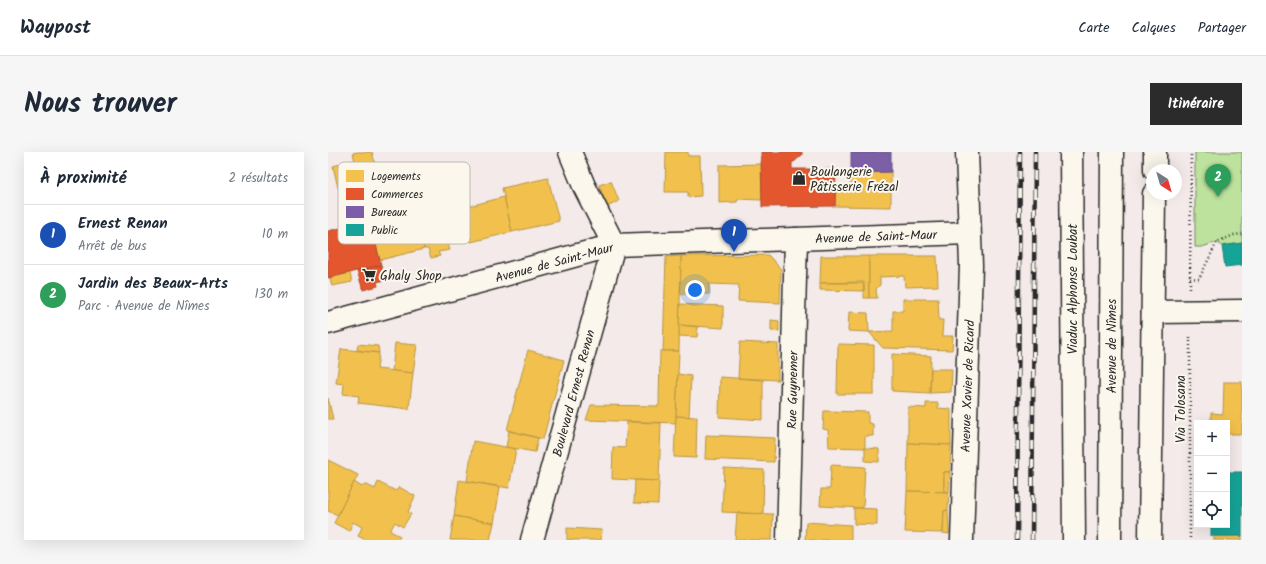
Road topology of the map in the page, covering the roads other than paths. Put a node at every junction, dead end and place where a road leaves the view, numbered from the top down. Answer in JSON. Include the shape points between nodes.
{"nodes":[{"id":1,"x":570,"y":152,"type":"edge"},
{"id":2,"x":967,"y":152,"type":"edge"},
{"id":3,"x":1071,"y":152,"type":"edge"},
{"id":4,"x":1112,"y":152,"type":"edge"},
{"id":5,"x":1155,"y":152,"type":"edge"},
{"id":6,"x":1154,"y":164,"type":"edge"},
{"id":7,"x":1154,"y":200,"type":"edge"},
{"id":8,"x":969,"y":233,"type":"junction"},
{"id":9,"x":796,"y":239,"type":"junction"},
{"id":10,"x":614,"y":245,"type":"junction"},
{"id":11,"x":1242,"y":311,"type":"edge"},
{"id":12,"x":1153,"y":312,"type":"junction"},
{"id":13,"x":328,"y":323,"type":"edge"},
{"id":14,"x":532,"y":540,"type":"edge"},
{"id":15,"x":788,"y":540,"type":"edge"},
{"id":16,"x":962,"y":540,"type":"edge"},
{"id":17,"x":1074,"y":540,"type":"edge"},
{"id":18,"x":1110,"y":540,"type":"edge"},
{"id":19,"x":1150,"y":540,"type":"edge"}],
"edges":[{"from":1,"to":10,"type":"street"},
{"from":2,"to":8,"type":"street"},
{"from":3,"to":17,"type":"street","name":"Viaduc Alphonse Loubat"},
{"from":4,"to":18,"type":"street","name":"Avenue de Nîmes"},
{"from":5,"to":6,"type":"street"},
{"from":7,"to":12,"type":"street"},
{"from":8,"to":9,"type":"street","name":"Avenue de Saint-Maur"},
{"from":8,"to":16,"type":"street","name":"Avenue Xavier de Ricard","via":[[971,266]]},
{"from":9,"to":10,"type":"street","name":"Avenue de Saint-Maur"},
{"from":9,"to":15,"type":"street","name":"Rue Guynemer"},
{"from":10,"to":13,"type":"street","name":"Avenue de Saint-Maur"},
{"from":10,"to":14,"type":"street","name":"Boulevard Ernest Renan"},
{"from":11,"to":12,"type":"street"},
{"from":12,"to":19,"type":"street"}]}
